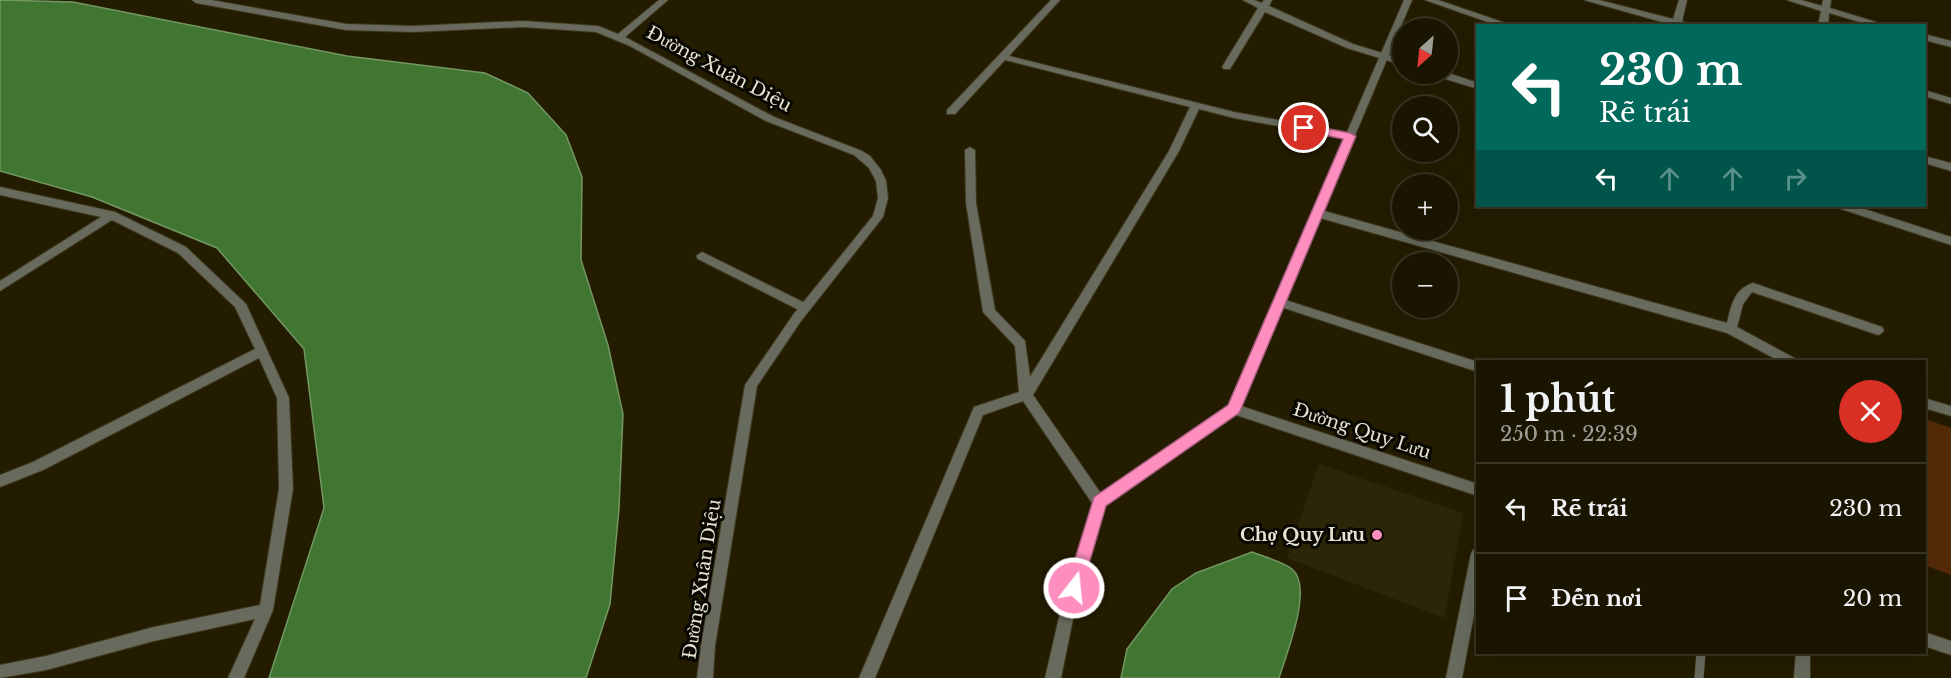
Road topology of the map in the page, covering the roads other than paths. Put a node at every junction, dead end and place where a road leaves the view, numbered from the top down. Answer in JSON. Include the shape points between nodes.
{"nodes":[{"id":1,"x":196,"y":0,"type":"edge"},
{"id":2,"x":664,"y":0,"type":"edge"},
{"id":3,"x":1056,"y":0,"type":"edge"},
{"id":4,"x":1247,"y":0,"type":"edge"},
{"id":5,"x":1408,"y":0,"type":"edge"},
{"id":6,"x":1429,"y":0,"type":"edge"},
{"id":7,"x":1588,"y":0,"type":"edge"},
{"id":8,"x":1683,"y":0,"type":"edge"},
{"id":9,"x":1791,"y":0,"type":"edge"},
{"id":10,"x":1266,"y":3,"type":"edge"},
{"id":11,"x":1826,"y":4,"type":"edge"},
{"id":12,"x":1677,"y":22,"type":"junction"},
{"id":13,"x":1504,"y":24,"type":"edge"},
{"id":14,"x":1683,"y":24,"type":"edge"},
{"id":15,"x":1823,"y":24,"type":"edge"},
{"id":16,"x":1880,"y":24,"type":"edge"},
{"id":17,"x":619,"y":38,"type":"junction"},
{"id":18,"x":1926,"y":38,"type":"edge"},
{"id":19,"x":1951,"y":44,"type":"edge"},
{"id":20,"x":1383,"y":55,"type":"junction"},
{"id":21,"x":1003,"y":57,"type":"junction"},
{"id":22,"x":1392,"y":58,"type":"edge"},
{"id":23,"x":1227,"y":67,"type":"dead end"},
{"id":24,"x":1458,"y":80,"type":"edge"},
{"id":25,"x":1476,"y":85,"type":"edge"},
{"id":26,"x":1926,"y":94,"type":"edge"},
{"id":27,"x":1951,"y":101,"type":"edge"},
{"id":28,"x":1196,"y":105,"type":"junction"},
{"id":29,"x":951,"y":112,"type":"dead end"},
{"id":30,"x":1350,"y":136,"type":"junction"},
{"id":31,"x":970,"y":150,"type":"dead end"},
{"id":32,"x":1926,"y":160,"type":"edge"},
{"id":33,"x":1951,"y":167,"type":"edge"},
{"id":34,"x":0,"y":191,"type":"edge"},
{"id":35,"x":1848,"y":207,"type":"edge"},
{"id":36,"x":1317,"y":213,"type":"junction"},
{"id":37,"x":111,"y":215,"type":"junction"},
{"id":38,"x":1951,"y":241,"type":"edge"},
{"id":39,"x":702,"y":256,"type":"dead end"},
{"id":40,"x":0,"y":287,"type":"edge"},
{"id":41,"x":1279,"y":302,"type":"junction"},
{"id":42,"x":805,"y":308,"type":"junction"},
{"id":43,"x":1731,"y":329,"type":"junction"},
{"id":44,"x":1878,"y":330,"type":"dead end"},
{"id":45,"x":262,"y":351,"type":"junction"},
{"id":46,"x":1788,"y":360,"type":"edge"},
{"id":47,"x":1476,"y":366,"type":"edge"},
{"id":48,"x":1026,"y":395,"type":"junction"},
{"id":49,"x":1926,"y":405,"type":"edge"},
{"id":50,"x":1234,"y":409,"type":"junction"},
{"id":51,"x":1951,"y":411,"type":"edge"},
{"id":52,"x":0,"y":481,"type":"edge"},
{"id":53,"x":1476,"y":489,"type":"edge"},
{"id":54,"x":1100,"y":502,"type":"junction"},
{"id":55,"x":1476,"y":564,"type":"edge"},
{"id":56,"x":266,"y":610,"type":"junction"},
{"id":57,"x":1926,"y":640,"type":"edge"},
{"id":58,"x":1951,"y":648,"type":"edge"},
{"id":59,"x":1701,"y":654,"type":"edge"},
{"id":60,"x":1803,"y":654,"type":"edge"},
{"id":61,"x":0,"y":672,"type":"edge"},
{"id":62,"x":236,"y":678,"type":"edge"},
{"id":63,"x":705,"y":678,"type":"edge"},
{"id":64,"x":867,"y":678,"type":"edge"},
{"id":65,"x":1053,"y":678,"type":"edge"},
{"id":66,"x":1454,"y":678,"type":"edge"},
{"id":67,"x":1699,"y":678,"type":"edge"},
{"id":68,"x":1802,"y":678,"type":"edge"}],
"edges":[{"from":1,"to":17,"type":"street","name":"Đường Xuân Diệu","via":[[346,27],[413,29],[523,24],[598,29]]},
{"from":2,"to":17,"type":"street"},
{"from":3,"to":21,"type":"street"},
{"from":4,"to":10,"type":"street"},
{"from":5,"to":20,"type":"street"},
{"from":6,"to":13,"type":"street"},
{"from":7,"to":12,"type":"street"},
{"from":8,"to":12,"type":"street"},
{"from":9,"to":11,"type":"street"},
{"from":10,"to":20,"type":"street","via":[[1350,46]]},
{"from":10,"to":23,"type":"street"},
{"from":11,"to":15,"type":"street"},
{"from":11,"to":16,"type":"street"},
{"from":12,"to":14,"type":"street"},
{"from":17,"to":42,"type":"street","name":"Đường Xuân Diệu","via":[[770,119],[858,153],[876,168],[884,193],[878,217]]},
{"from":18,"to":19,"type":"street"},
{"from":20,"to":22,"type":"street"},
{"from":20,"to":30,"type":"street"},
{"from":21,"to":28,"type":"street"},
{"from":21,"to":29,"type":"street"},
{"from":24,"to":25,"type":"street"},
{"from":26,"to":27,"type":"street"},
{"from":28,"to":30,"type":"street"},
{"from":28,"to":48,"type":"street","via":[[1174,151]]},
{"from":30,"to":36,"type":"street"},
{"from":31,"to":48,"type":"street","via":[[971,204],[989,312],[1021,344]]},
{"from":32,"to":33,"type":"street"},
{"from":34,"to":37,"type":"street"},
{"from":35,"to":38,"type":"street"},
{"from":36,"to":41,"type":"street"},
{"from":36,"to":43,"type":"street"},
{"from":37,"to":40,"type":"street"},
{"from":37,"to":45,"type":"street","via":[[182,250],[240,304]]},
{"from":39,"to":42,"type":"street"},
{"from":41,"to":47,"type":"street"},
{"from":41,"to":50,"type":"street"},
{"from":42,"to":63,"type":"street","name":"Đường Xuân Diệu","via":[[751,385]]},
{"from":43,"to":44,"type":"street","via":[[1742,294],[1753,288]]},
{"from":43,"to":46,"type":"street"},
{"from":45,"to":52,"type":"street","via":[[38,466]]},
{"from":45,"to":56,"type":"street","via":[[283,398],[286,489]]},
{"from":48,"to":54,"type":"street"},
{"from":48,"to":64,"type":"street","via":[[978,411]]},
{"from":49,"to":51,"type":"street"},
{"from":50,"to":53,"type":"street","name":"Đường Quy Lưu"},
{"from":50,"to":54,"type":"street"},
{"from":54,"to":65,"type":"street","via":[[1068,609]]},
{"from":55,"to":66,"type":"street"},
{"from":56,"to":61,"type":"street"},
{"from":56,"to":62,"type":"street"},
{"from":57,"to":58,"type":"street"},
{"from":59,"to":67,"type":"lane"},
{"from":60,"to":68,"type":"street"}]}
